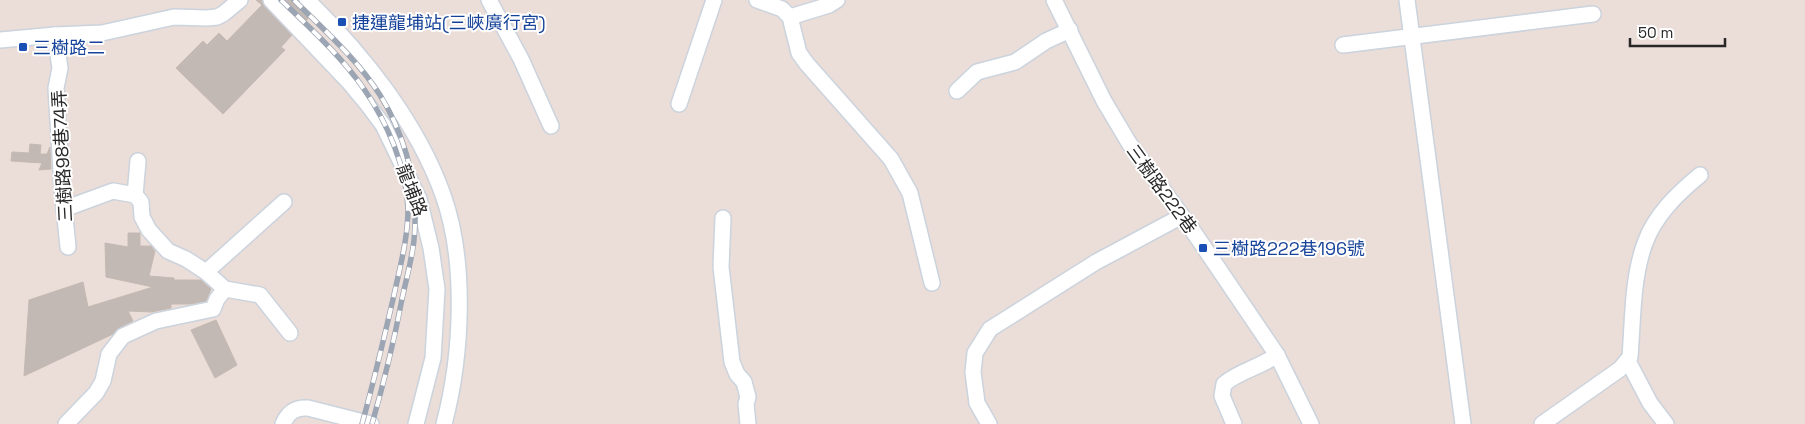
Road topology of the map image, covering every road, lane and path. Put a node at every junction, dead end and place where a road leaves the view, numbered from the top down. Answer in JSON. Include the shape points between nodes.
{"nodes":[{"id":1,"x":240,"y":0,"type":"edge"},
{"id":2,"x":271,"y":0,"type":"edge"},
{"id":3,"x":307,"y":0,"type":"edge"},
{"id":4,"x":490,"y":0,"type":"edge"},
{"id":5,"x":714,"y":0,"type":"edge"},
{"id":6,"x":757,"y":0,"type":"edge"},
{"id":7,"x":837,"y":0,"type":"edge"},
{"id":8,"x":1054,"y":0,"type":"edge"},
{"id":9,"x":1407,"y":0,"type":"edge"},
{"id":10,"x":1593,"y":14,"type":"dead end"},
{"id":11,"x":790,"y":17,"type":"junction"},
{"id":12,"x":1070,"y":30,"type":"junction"},
{"id":13,"x":55,"y":35,"type":"junction"},
{"id":14,"x":1412,"y":37,"type":"junction"},
{"id":15,"x":0,"y":40,"type":"edge"},
{"id":16,"x":1344,"y":45,"type":"dead end"},
{"id":17,"x":957,"y":91,"type":"dead end"},
{"id":18,"x":679,"y":104,"type":"dead end"},
{"id":19,"x":551,"y":126,"type":"dead end"},
{"id":20,"x":138,"y":161,"type":"dead end"},
{"id":21,"x":1700,"y":175,"type":"dead end"},
{"id":22,"x":136,"y":195,"type":"junction"},
{"id":23,"x":284,"y":202,"type":"dead end"},
{"id":24,"x":64,"y":209,"type":"junction"},
{"id":25,"x":1182,"y":216,"type":"junction"},
{"id":26,"x":723,"y":218,"type":"dead end"},
{"id":27,"x":68,"y":247,"type":"dead end"},
{"id":28,"x":206,"y":272,"type":"junction"},
{"id":29,"x":932,"y":283,"type":"dead end"},
{"id":30,"x":225,"y":288,"type":"junction"},
{"id":31,"x":290,"y":333,"type":"dead end"},
{"id":32,"x":1277,"y":355,"type":"junction"},
{"id":33,"x":1628,"y":361,"type":"junction"},
{"id":34,"x":66,"y":424,"type":"edge"},
{"id":35,"x":283,"y":424,"type":"edge"},
{"id":36,"x":372,"y":424,"type":"edge"},
{"id":37,"x":416,"y":424,"type":"edge"},
{"id":38,"x":444,"y":424,"type":"edge"},
{"id":39,"x":748,"y":424,"type":"edge"},
{"id":40,"x":989,"y":424,"type":"edge"},
{"id":41,"x":1234,"y":424,"type":"edge"},
{"id":42,"x":1311,"y":424,"type":"edge"},
{"id":43,"x":1463,"y":424,"type":"edge"},
{"id":44,"x":1542,"y":424,"type":"edge"},
{"id":45,"x":1666,"y":424,"type":"edge"}],
"edges":[{"from":1,"to":13,"type":"street","via":[[217,17],[174,17],[102,33]]},
{"from":2,"to":37,"type":"street","name":"龍埔路","via":[[368,105],[387,132],[419,199],[437,289],[433,358]]},
{"from":3,"to":38,"type":"street","name":"龍埔路","via":[[336,27],[400,109],[428,157],[444,196],[453,231],[459,283],[458,348]]},
{"from":4,"to":19,"type":"street"},
{"from":5,"to":18,"type":"street"},
{"from":6,"to":11,"type":"street","via":[[782,9]]},
{"from":7,"to":11,"type":"street"},
{"from":8,"to":12,"type":"street","name":"三樹路222巷"},
{"from":9,"to":14,"type":"street"},
{"from":10,"to":14,"type":"street"},
{"from":11,"to":29,"type":"street","via":[[800,53],[807,64],[891,159],[910,193]]},
{"from":12,"to":17,"type":"street","via":[[1046,41],[1015,62],[977,72]]},
{"from":12,"to":25,"type":"street","name":"三樹路222巷","via":[[1104,101],[1129,143]]},
{"from":13,"to":15,"type":"street"},
{"from":13,"to":24,"type":"street","name":"三樹路98巷74弄","via":[[60,68],[56,88]]},
{"from":14,"to":16,"type":"street"},
{"from":14,"to":43,"type":"street"},
{"from":20,"to":22,"type":"street"},
{"from":21,"to":33,"type":"street","via":[[1663,211],[1645,241],[1638,265]]},
{"from":22,"to":24,"type":"street","via":[[113,191]]},
{"from":22,"to":28,"type":"street","via":[[149,230],[168,252]]},
{"from":23,"to":28,"type":"street"},
{"from":24,"to":27,"type":"street","name":"三樹路98巷74弄"},
{"from":25,"to":32,"type":"street","name":"三樹路222巷"},
{"from":25,"to":40,"type":"street","via":[[1096,262],[990,329],[975,353],[973,372],[978,403]]},
{"from":26,"to":39,"type":"street","via":[[721,267],[732,362],[744,382],[748,397]]},
{"from":28,"to":30,"type":"street"},
{"from":30,"to":31,"type":"street","via":[[260,295]]},
{"from":30,"to":34,"type":"street","via":[[213,308],[156,322],[122,336],[109,354],[103,381],[96,393]]},
{"from":32,"to":41,"type":"street","via":[[1224,384],[1222,396]]},
{"from":32,"to":42,"type":"street","name":"三樹路222巷"},
{"from":33,"to":44,"type":"street"},
{"from":33,"to":45,"type":"street","via":[[1650,403]]},
{"from":35,"to":36,"type":"street","via":[[288,415],[301,407]]}]}
